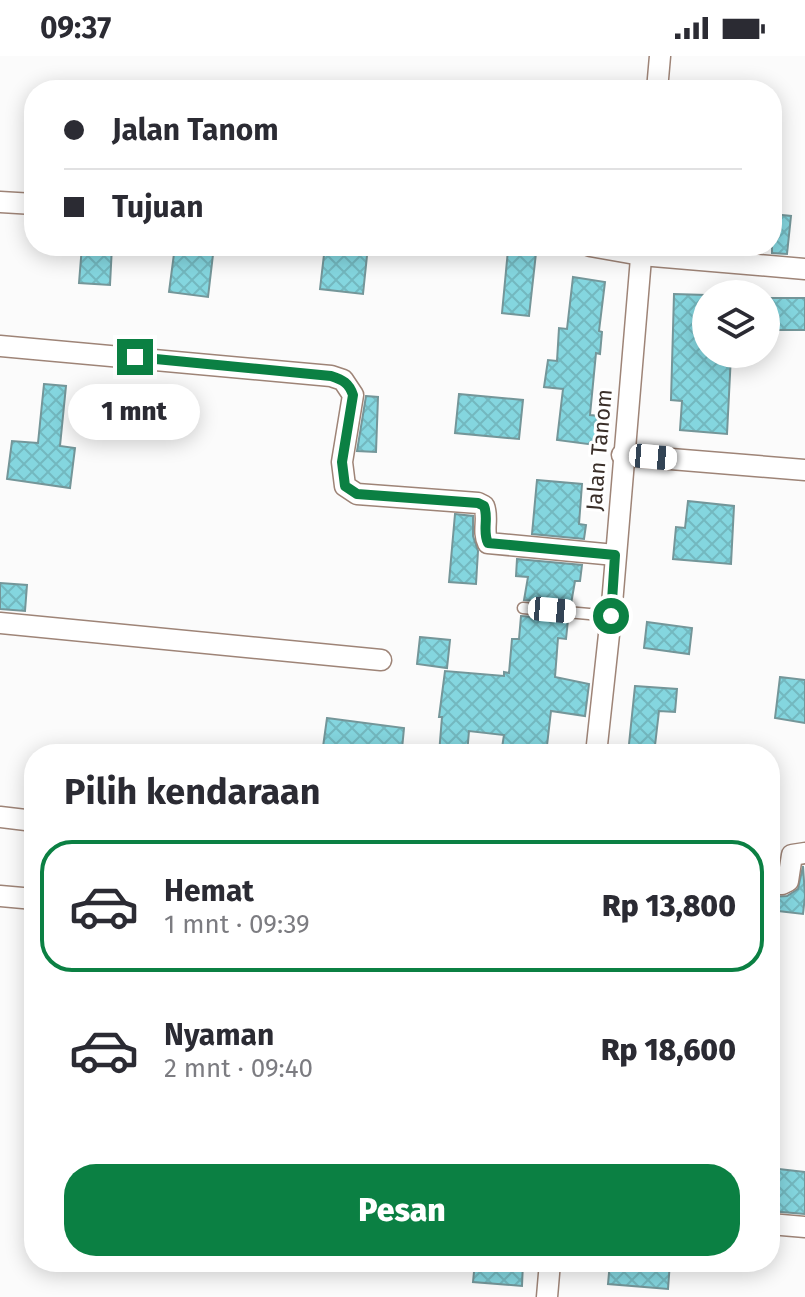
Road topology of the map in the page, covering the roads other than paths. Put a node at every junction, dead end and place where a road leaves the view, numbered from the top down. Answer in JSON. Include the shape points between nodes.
{"nodes":[{"id":1,"x":660,"y":56,"type":"edge"},
{"id":2,"x":658,"y":80,"type":"edge"},
{"id":3,"x":0,"y":202,"type":"edge"},
{"id":4,"x":24,"y":203,"type":"edge"},
{"id":5,"x":640,"y":256,"type":"edge"},
{"id":6,"x":693,"y":256,"type":"edge"},
{"id":7,"x":805,"y":269,"type":"edge"},
{"id":8,"x":0,"y":346,"type":"edge"},
{"id":9,"x":622,"y":455,"type":"junction"},
{"id":10,"x":805,"y":470,"type":"edge"},
{"id":11,"x":615,"y":555,"type":"junction"},
{"id":12,"x":523,"y":608,"type":"dead end"},
{"id":13,"x":611,"y":616,"type":"junction"},
{"id":14,"x":0,"y":623,"type":"edge"},
{"id":15,"x":381,"y":660,"type":"dead end"},
{"id":16,"x":597,"y":744,"type":"edge"},
{"id":17,"x":0,"y":817,"type":"edge"},
{"id":18,"x":24,"y":820,"type":"edge"},
{"id":19,"x":805,"y":853,"type":"edge"},
{"id":20,"x":780,"y":884,"type":"edge"},
{"id":21,"x":0,"y":896,"type":"edge"},
{"id":22,"x":24,"y":898,"type":"edge"},
{"id":23,"x":780,"y":1225,"type":"edge"},
{"id":24,"x":805,"y":1227,"type":"edge"},
{"id":25,"x":549,"y":1272,"type":"edge"},
{"id":26,"x":547,"y":1297,"type":"edge"}],
"edges":[{"from":1,"to":2,"type":"street"},
{"from":3,"to":4,"type":"street"},
{"from":5,"to":9,"type":"street","name":"Jalan Tanom"},
{"from":6,"to":7,"type":"street"},
{"from":8,"to":11,"type":"street","via":[[343,380],[353,395],[342,462],[345,486],[357,494],[478,503],[488,514],[488,543]]},
{"from":9,"to":10,"type":"street"},
{"from":9,"to":11,"type":"street","name":"Jalan Tanom"},
{"from":11,"to":13,"type":"street","name":"Jalan Tanom"},
{"from":12,"to":13,"type":"lane"},
{"from":13,"to":16,"type":"street","name":"Jalan Tanom"},
{"from":14,"to":15,"type":"street"},
{"from":17,"to":18,"type":"street"},
{"from":19,"to":20,"type":"street","via":[[792,855],[788,881]]},
{"from":21,"to":22,"type":"street"},
{"from":23,"to":24,"type":"street"},
{"from":25,"to":26,"type":"street"}]}
